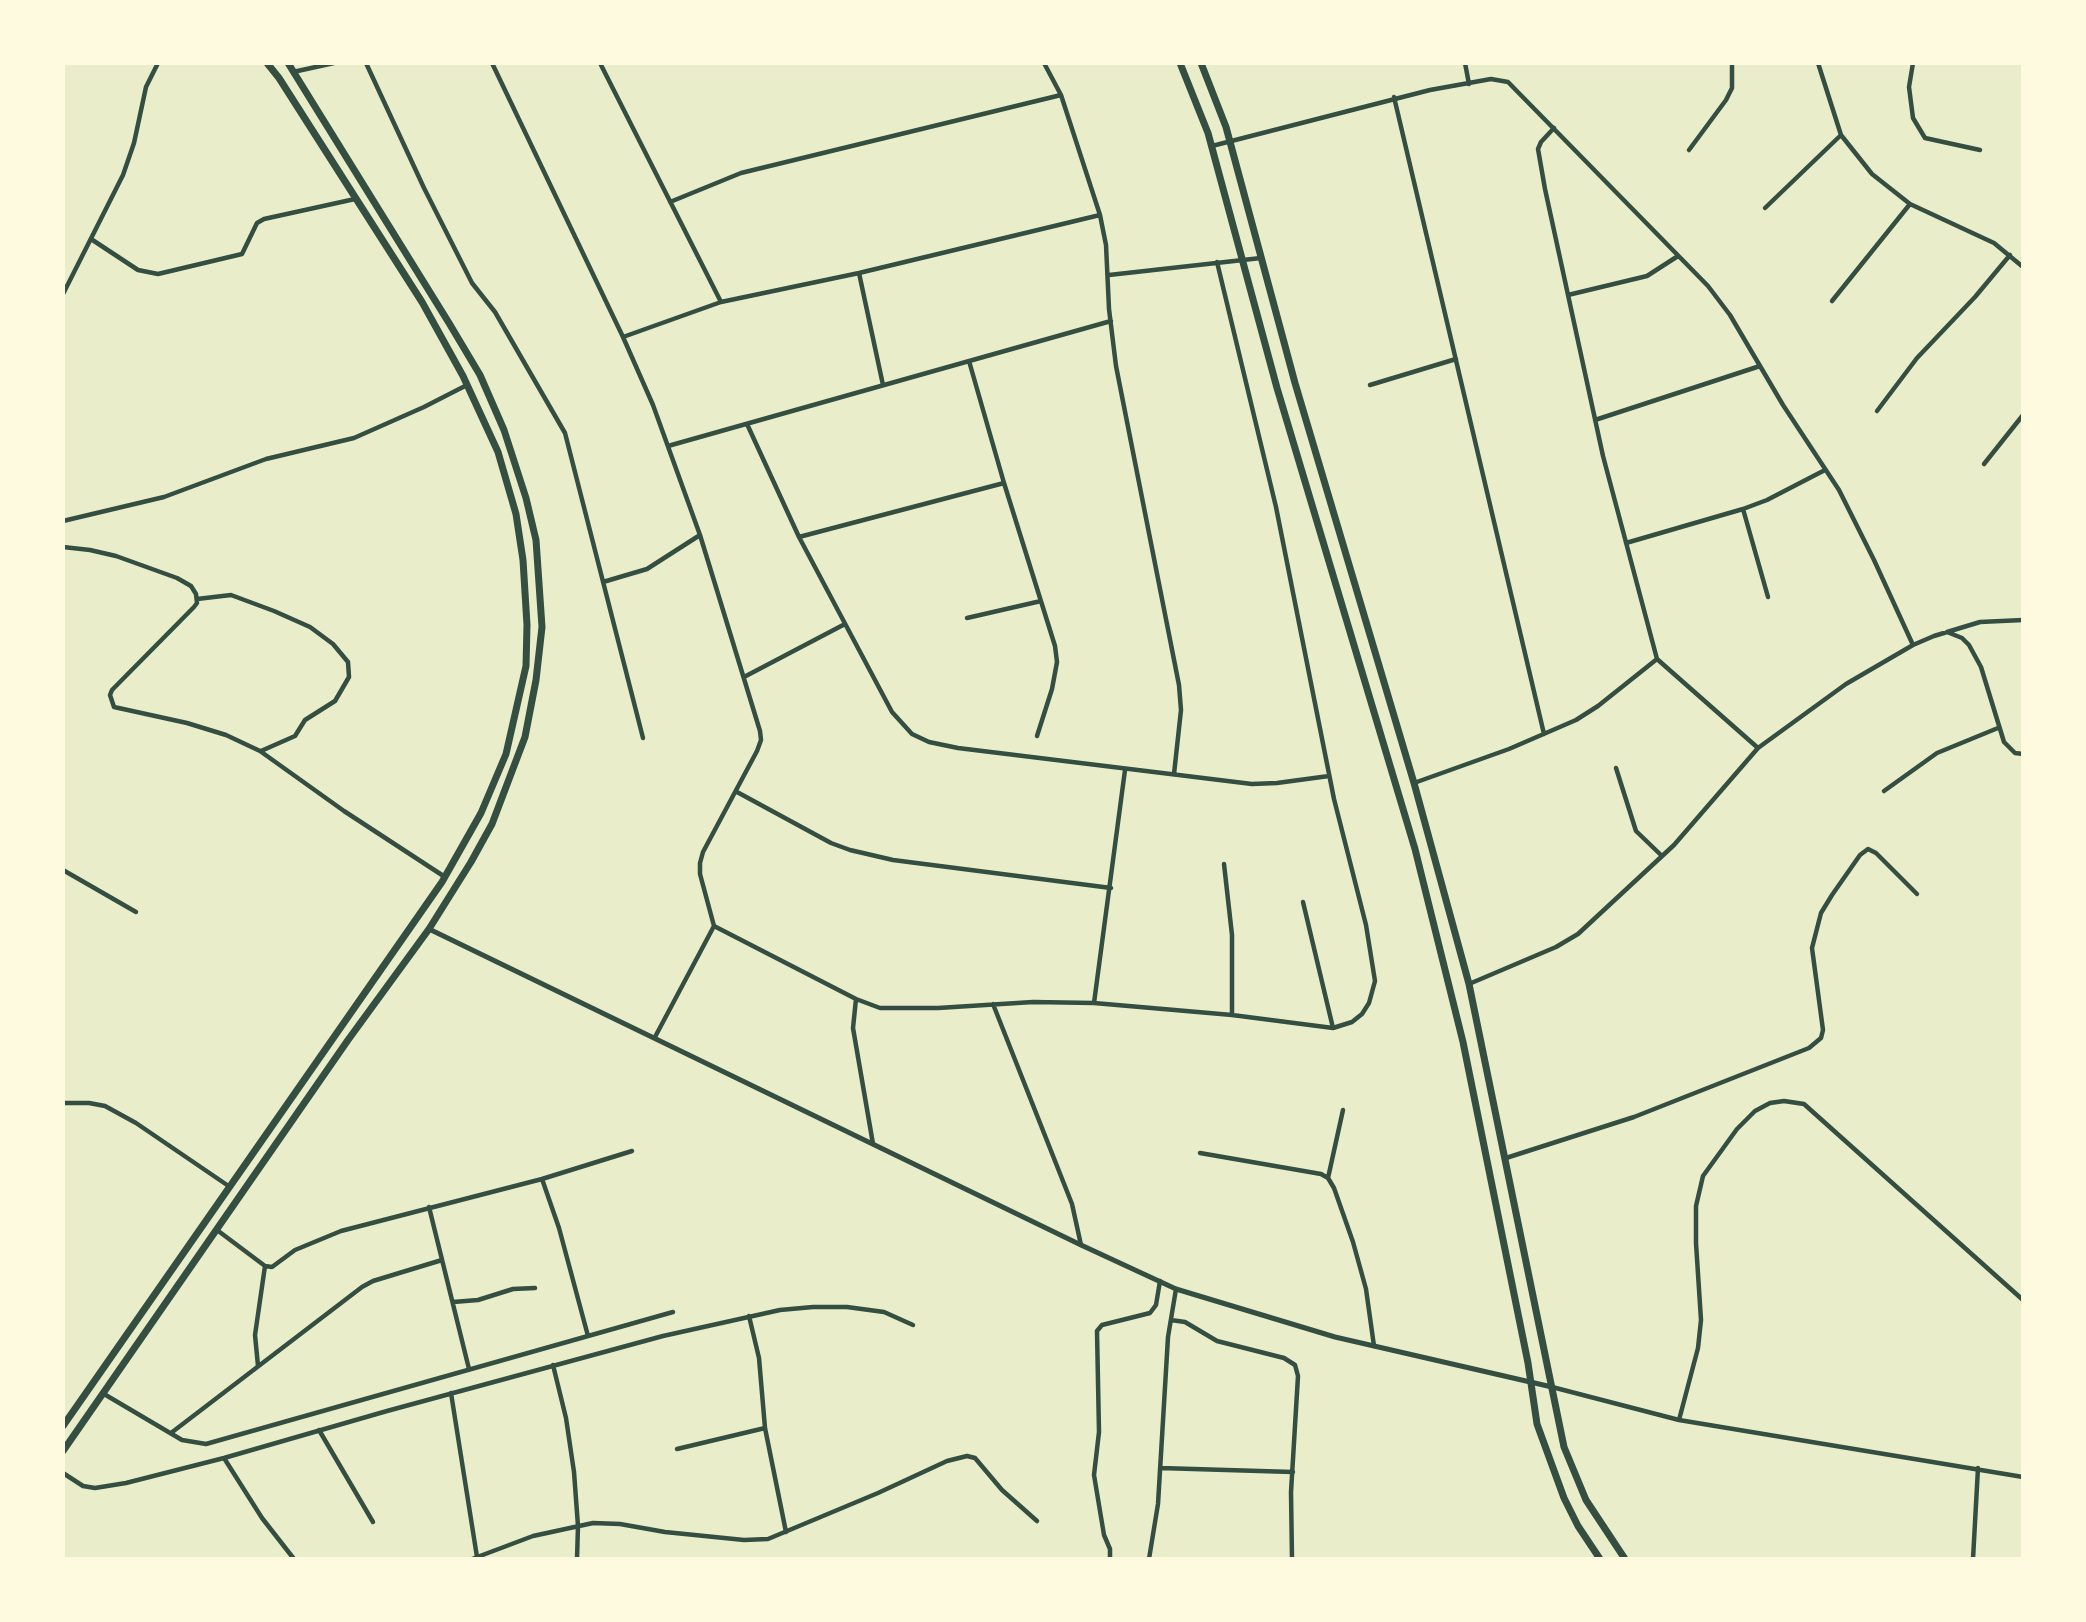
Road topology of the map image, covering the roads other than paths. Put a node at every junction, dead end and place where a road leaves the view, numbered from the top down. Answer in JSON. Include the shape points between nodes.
{"nodes":[{"id":1,"x":158,"y":63,"type":"edge"},
{"id":2,"x":267,"y":63,"type":"edge"},
{"id":3,"x":288,"y":63,"type":"edge"},
{"id":4,"x":334,"y":63,"type":"edge"},
{"id":5,"x":366,"y":63,"type":"edge"},
{"id":6,"x":492,"y":63,"type":"edge"},
{"id":7,"x":600,"y":63,"type":"edge"},
{"id":8,"x":1044,"y":63,"type":"edge"},
{"id":9,"x":1180,"y":63,"type":"edge"},
{"id":10,"x":1201,"y":63,"type":"edge"},
{"id":11,"x":1465,"y":63,"type":"edge"},
{"id":12,"x":1732,"y":63,"type":"edge"},
{"id":13,"x":1818,"y":63,"type":"edge"},
{"id":14,"x":1913,"y":63,"type":"edge"},
{"id":15,"x":292,"y":72,"type":"junction"},
{"id":16,"x":1209,"y":80,"type":"junction"},
{"id":17,"x":1469,"y":84,"type":"junction"},
{"id":18,"x":1192,"y":88,"type":"junction"},
{"id":19,"x":1061,"y":95,"type":"junction"},
{"id":20,"x":1394,"y":97,"type":"junction"},
{"id":21,"x":1554,"y":128,"type":"junction"},
{"id":22,"x":1841,"y":135,"type":"junction"},
{"id":23,"x":1230,"y":141,"type":"junction"},
{"id":24,"x":1212,"y":146,"type":"junction"},
{"id":25,"x":1689,"y":150,"type":"dead end"},
{"id":26,"x":1979,"y":150,"type":"dead end"},
{"id":27,"x":355,"y":199,"type":"junction"},
{"id":28,"x":670,"y":202,"type":"junction"},
{"id":29,"x":1910,"y":204,"type":"junction"},
{"id":30,"x":1765,"y":208,"type":"dead end"},
{"id":31,"x":1100,"y":215,"type":"junction"},
{"id":32,"x":91,"y":239,"type":"junction"},
{"id":33,"x":2010,"y":255,"type":"junction"},
{"id":34,"x":1678,"y":256,"type":"junction"},
{"id":35,"x":1261,"y":258,"type":"junction"},
{"id":36,"x":1242,"y":259,"type":"junction"},
{"id":37,"x":1217,"y":262,"type":"junction"},
{"id":38,"x":2023,"y":267,"type":"edge"},
{"id":39,"x":859,"y":273,"type":"junction"},
{"id":40,"x":1109,"y":275,"type":"junction"},
{"id":41,"x":63,"y":295,"type":"edge"},
{"id":42,"x":1568,"y":295,"type":"junction"},
{"id":43,"x":1832,"y":301,"type":"dead end"},
{"id":44,"x":721,"y":302,"type":"junction"},
{"id":45,"x":1111,"y":321,"type":"junction"},
{"id":46,"x":623,"y":337,"type":"junction"},
{"id":47,"x":1456,"y":359,"type":"junction"},
{"id":48,"x":969,"y":361,"type":"junction"},
{"id":49,"x":1760,"y":366,"type":"junction"},
{"id":50,"x":467,"y":384,"type":"junction"},
{"id":51,"x":883,"y":385,"type":"junction"},
{"id":52,"x":1370,"y":385,"type":"dead end"},
{"id":53,"x":1877,"y":411,"type":"dead end"},
{"id":54,"x":2023,"y":415,"type":"edge"},
{"id":55,"x":1595,"y":420,"type":"junction"},
{"id":56,"x":747,"y":424,"type":"junction"},
{"id":57,"x":668,"y":446,"type":"junction"},
{"id":58,"x":1984,"y":464,"type":"dead end"},
{"id":59,"x":1825,"y":470,"type":"junction"},
{"id":60,"x":1004,"y":483,"type":"junction"},
{"id":61,"x":1743,"y":509,"type":"junction"},
{"id":62,"x":63,"y":521,"type":"edge"},
{"id":63,"x":700,"y":536,"type":"junction"},
{"id":64,"x":799,"y":537,"type":"junction"},
{"id":65,"x":1626,"y":543,"type":"junction"},
{"id":66,"x":63,"y":547,"type":"edge"},
{"id":67,"x":603,"y":582,"type":"junction"},
{"id":68,"x":1768,"y":597,"type":"dead end"},
{"id":69,"x":197,"y":599,"type":"junction"},
{"id":70,"x":1041,"y":601,"type":"junction"},
{"id":71,"x":967,"y":618,"type":"dead end"},
{"id":72,"x":2023,"y":620,"type":"edge"},
{"id":73,"x":845,"y":624,"type":"junction"},
{"id":74,"x":1947,"y":632,"type":"junction"},
{"id":75,"x":1913,"y":645,"type":"junction"},
{"id":76,"x":1657,"y":659,"type":"junction"},
{"id":77,"x":744,"y":677,"type":"junction"},
{"id":78,"x":1998,"y":728,"type":"junction"},
{"id":79,"x":1544,"y":734,"type":"junction"},
{"id":80,"x":1037,"y":736,"type":"dead end"},
{"id":81,"x":643,"y":738,"type":"dead end"},
{"id":82,"x":1758,"y":748,"type":"junction"},
{"id":83,"x":260,"y":751,"type":"junction"},
{"id":84,"x":2023,"y":754,"type":"edge"},
{"id":85,"x":1616,"y":768,"type":"dead end"},
{"id":86,"x":1125,"y":770,"type":"junction"},
{"id":87,"x":1174,"y":774,"type":"junction"},
{"id":88,"x":1329,"y":776,"type":"junction"},
{"id":89,"x":1414,"y":783,"type":"junction"},
{"id":90,"x":1884,"y":791,"type":"dead end"},
{"id":91,"x":737,"y":792,"type":"junction"},
{"id":92,"x":1662,"y":856,"type":"junction"},
{"id":93,"x":1224,"y":864,"type":"dead end"},
{"id":94,"x":63,"y":870,"type":"edge"},
{"id":95,"x":445,"y":877,"type":"junction"},
{"id":96,"x":1111,"y":888,"type":"junction"},
{"id":97,"x":1917,"y":894,"type":"dead end"},
{"id":98,"x":1303,"y":902,"type":"dead end"},
{"id":99,"x":136,"y":912,"type":"dead end"},
{"id":100,"x":714,"y":926,"type":"junction"},
{"id":101,"x":429,"y":929,"type":"junction"},
{"id":102,"x":1469,"y":984,"type":"junction"},
{"id":103,"x":856,"y":999,"type":"junction"},
{"id":104,"x":1094,"y":1003,"type":"junction"},
{"id":105,"x":993,"y":1004,"type":"junction"},
{"id":106,"x":1232,"y":1015,"type":"junction"},
{"id":107,"x":1333,"y":1028,"type":"junction"},
{"id":108,"x":654,"y":1037,"type":"junction"},
{"id":109,"x":63,"y":1103,"type":"edge"},
{"id":110,"x":1343,"y":1110,"type":"dead end"},
{"id":111,"x":873,"y":1144,"type":"junction"},
{"id":112,"x":632,"y":1151,"type":"dead end"},
{"id":113,"x":1200,"y":1153,"type":"dead end"},
{"id":114,"x":1505,"y":1158,"type":"junction"},
{"id":115,"x":1328,"y":1178,"type":"junction"},
{"id":116,"x":542,"y":1179,"type":"junction"},
{"id":117,"x":229,"y":1187,"type":"junction"},
{"id":118,"x":429,"y":1207,"type":"junction"},
{"id":119,"x":216,"y":1230,"type":"junction"},
{"id":120,"x":1081,"y":1245,"type":"junction"},
{"id":121,"x":442,"y":1259,"type":"junction"},
{"id":122,"x":265,"y":1266,"type":"junction"},
{"id":123,"x":1160,"y":1281,"type":"junction"},
{"id":124,"x":535,"y":1288,"type":"dead end"},
{"id":125,"x":1176,"y":1289,"type":"junction"},
{"id":126,"x":2023,"y":1300,"type":"edge"},
{"id":127,"x":453,"y":1302,"type":"junction"},
{"id":128,"x":673,"y":1312,"type":"dead end"},
{"id":129,"x":749,"y":1316,"type":"junction"},
{"id":130,"x":1171,"y":1320,"type":"junction"},
{"id":131,"x":913,"y":1325,"type":"dead end"},
{"id":132,"x":588,"y":1336,"type":"junction"},
{"id":133,"x":1374,"y":1346,"type":"junction"},
{"id":134,"x":553,"y":1365,"type":"junction"},
{"id":135,"x":258,"y":1367,"type":"junction"},
{"id":136,"x":469,"y":1369,"type":"junction"},
{"id":137,"x":1530,"y":1383,"type":"junction"},
{"id":138,"x":1552,"y":1387,"type":"junction"},
{"id":139,"x":103,"y":1393,"type":"junction"},
{"id":140,"x":451,"y":1393,"type":"junction"},
{"id":141,"x":1679,"y":1420,"type":"junction"},
{"id":142,"x":63,"y":1426,"type":"edge"},
{"id":143,"x":765,"y":1428,"type":"junction"},
{"id":144,"x":319,"y":1430,"type":"junction"},
{"id":145,"x":171,"y":1433,"type":"junction"},
{"id":146,"x":677,"y":1449,"type":"dead end"},
{"id":147,"x":63,"y":1451,"type":"edge"},
{"id":148,"x":225,"y":1458,"type":"junction"},
{"id":149,"x":1160,"y":1468,"type":"junction"},
{"id":150,"x":1978,"y":1468,"type":"junction"},
{"id":151,"x":1293,"y":1472,"type":"junction"},
{"id":152,"x":63,"y":1473,"type":"edge"},
{"id":153,"x":2023,"y":1477,"type":"edge"},
{"id":154,"x":1037,"y":1521,"type":"dead end"},
{"id":155,"x":373,"y":1522,"type":"dead end"},
{"id":156,"x":578,"y":1526,"type":"junction"},
{"id":157,"x":786,"y":1532,"type":"junction"},
{"id":158,"x":474,"y":1558,"type":"edge"},
{"id":159,"x":293,"y":1559,"type":"edge"},
{"id":160,"x":577,"y":1559,"type":"edge"},
{"id":161,"x":1111,"y":1559,"type":"edge"},
{"id":162,"x":1149,"y":1559,"type":"edge"},
{"id":163,"x":1292,"y":1559,"type":"edge"},
{"id":164,"x":1600,"y":1559,"type":"edge"},
{"id":165,"x":1625,"y":1559,"type":"edge"},
{"id":166,"x":1973,"y":1559,"type":"edge"}],
"edges":[{"from":1,"to":32,"type":"street","via":[[146,87],[123,175]]},
{"from":2,"to":27,"type":"highway"},
{"from":3,"to":15,"type":"highway"},
{"from":4,"to":15,"type":"street"},
{"from":5,"to":67,"type":"street","via":[[472,283],[495,312],[565,433]]},
{"from":6,"to":46,"type":"street"},
{"from":7,"to":28,"type":"street"},
{"from":8,"to":19,"type":"street"},
{"from":9,"to":18,"type":"highway"},
{"from":10,"to":16,"type":"highway"},
{"from":11,"to":17,"type":"street"},
{"from":12,"to":25,"type":"street","via":[[1732,88]]},
{"from":13,"to":22,"type":"street"},
{"from":14,"to":26,"type":"street","via":[[1909,87],[1913,118],[1925,138]]},
{"from":15,"to":101,"type":"highway","via":[[480,375],[504,430],[536,540],[541,627],[525,737],[492,824]]},
{"from":16,"to":18,"type":"highway"},
{"from":16,"to":23,"type":"highway"},
{"from":17,"to":20,"type":"street"},
{"from":17,"to":21,"type":"street","via":[[1491,79],[1508,82]]},
{"from":18,"to":24,"type":"highway"},
{"from":19,"to":28,"type":"street","via":[[741,173]]},
{"from":19,"to":31,"type":"street"},
{"from":20,"to":23,"type":"street"},
{"from":20,"to":47,"type":"street"},
{"from":21,"to":34,"type":"street"},
{"from":21,"to":42,"type":"street","via":[[1541,142],[1538,155]]},
{"from":22,"to":29,"type":"street","via":[[1872,174]]},
{"from":22,"to":30,"type":"street"},
{"from":23,"to":24,"type":"street"},
{"from":23,"to":35,"type":"highway"},
{"from":24,"to":36,"type":"highway"},
{"from":27,"to":32,"type":"street","via":[[264,219],[257,223],[239,256],[158,274],[138,271]]},
{"from":27,"to":50,"type":"highway","via":[[422,302]]},
{"from":28,"to":44,"type":"street"},
{"from":29,"to":33,"type":"street"},
{"from":29,"to":43,"type":"street"},
{"from":31,"to":39,"type":"street"},
{"from":31,"to":40,"type":"street"},
{"from":32,"to":41,"type":"street"},
{"from":33,"to":38,"type":"street"},
{"from":33,"to":53,"type":"street","via":[[1917,358]]},
{"from":34,"to":42,"type":"street","via":[[1647,276]]},
{"from":34,"to":49,"type":"street","via":[[1730,315]]},
{"from":35,"to":36,"type":"street"},
{"from":35,"to":89,"type":"highway"},
{"from":36,"to":37,"type":"street"},
{"from":36,"to":137,"type":"highway","via":[[1415,849],[1463,1042]]},
{"from":37,"to":40,"type":"street"},
{"from":37,"to":88,"type":"street","via":[[1276,507]]},
{"from":39,"to":44,"type":"street"},
{"from":39,"to":51,"type":"street"},
{"from":40,"to":45,"type":"street"},
{"from":42,"to":55,"type":"street"},
{"from":44,"to":46,"type":"street"},
{"from":45,"to":48,"type":"street"},
{"from":45,"to":87,"type":"street","via":[[1118,380],[1179,685]]},
{"from":46,"to":57,"type":"street"},
{"from":47,"to":52,"type":"street"},
{"from":47,"to":79,"type":"street"},
{"from":48,"to":51,"type":"street"},
{"from":48,"to":60,"type":"street"},
{"from":49,"to":55,"type":"street"},
{"from":49,"to":59,"type":"street"},
{"from":50,"to":62,"type":"street","via":[[354,438],[266,459],[164,497]]},
{"from":50,"to":95,"type":"highway","via":[[498,452],[516,514],[524,572],[526,666],[506,754],[481,813]]},
{"from":51,"to":56,"type":"street"},
{"from":54,"to":58,"type":"street"},
{"from":55,"to":65,"type":"street"},
{"from":56,"to":57,"type":"street"},
{"from":56,"to":64,"type":"street"},
{"from":57,"to":63,"type":"street"},
{"from":59,"to":61,"type":"street"},
{"from":59,"to":75,"type":"street","via":[[1839,490]]},
{"from":60,"to":64,"type":"street"},
{"from":60,"to":70,"type":"street"},
{"from":61,"to":65,"type":"street"},
{"from":61,"to":68,"type":"street"},
{"from":63,"to":67,"type":"street","via":[[647,569]]},
{"from":63,"to":77,"type":"street"},
{"from":64,"to":73,"type":"street"},
{"from":65,"to":76,"type":"street"},
{"from":66,"to":69,"type":"street","via":[[116,556],[177,578],[194,589]]},
{"from":67,"to":81,"type":"street"},
{"from":69,"to":83,"type":"street","via":[[112,690],[111,702],[121,710],[226,735]]},
{"from":69,"to":83,"type":"street","via":[[231,595],[274,611],[310,627],[348,662],[349,677],[335,701],[305,720],[295,736]]},
{"from":70,"to":71,"type":"street"},
{"from":70,"to":80,"type":"street","via":[[1057,662]]},
{"from":72,"to":74,"type":"street","via":[[1980,622]]},
{"from":73,"to":77,"type":"street"},
{"from":73,"to":86,"type":"street","via":[[892,712],[912,734],[958,748]]},
{"from":74,"to":75,"type":"street"},
{"from":74,"to":78,"type":"street","via":[[1962,638],[1981,667]]},
{"from":75,"to":82,"type":"street","via":[[1846,684]]},
{"from":76,"to":79,"type":"street","via":[[1598,706]]},
{"from":76,"to":82,"type":"street"},
{"from":77,"to":91,"type":"street","via":[[761,740]]},
{"from":78,"to":84,"type":"street","via":[[2009,749]]},
{"from":78,"to":90,"type":"street","via":[[1937,753]]},
{"from":79,"to":89,"type":"street"},
{"from":82,"to":92,"type":"street"},
{"from":83,"to":95,"type":"street"},
{"from":85,"to":92,"type":"street","via":[[1636,831]]},
{"from":86,"to":87,"type":"street"},
{"from":86,"to":96,"type":"street"},
{"from":87,"to":88,"type":"street","via":[[1251,784]]},
{"from":88,"to":107,"type":"street","via":[[1364,915],[1375,981],[1362,1014]]},
{"from":89,"to":102,"type":"highway"},
{"from":91,"to":96,"type":"street","via":[[850,850],[893,860]]},
{"from":91,"to":100,"type":"street","via":[[700,863]]},
{"from":92,"to":102,"type":"street","via":[[1578,934]]},
{"from":93,"to":106,"type":"street","via":[[1232,935]]},
{"from":94,"to":99,"type":"street"},
{"from":95,"to":117,"type":"highway"},
{"from":96,"to":104,"type":"street"},
{"from":97,"to":114,"type":"street","via":[[1876,853],[1868,849],[1860,855],[1821,913],[1812,948],[1823,1030],[1809,1048],[1634,1117]]},
{"from":98,"to":107,"type":"street"},
{"from":100,"to":103,"type":"street"},
{"from":100,"to":108,"type":"street"},
{"from":101,"to":108,"type":"street"},
{"from":101,"to":119,"type":"highway"},
{"from":102,"to":114,"type":"highway"},
{"from":103,"to":105,"type":"street","via":[[895,1009]]},
{"from":103,"to":111,"type":"street","via":[[853,1028]]},
{"from":104,"to":105,"type":"street"},
{"from":104,"to":106,"type":"street"},
{"from":105,"to":120,"type":"street","via":[[1072,1204]]},
{"from":106,"to":107,"type":"street"},
{"from":108,"to":111,"type":"street"},
{"from":109,"to":117,"type":"street","via":[[105,1106]]},
{"from":110,"to":115,"type":"street"},
{"from":111,"to":120,"type":"street"},
{"from":112,"to":116,"type":"street"},
{"from":113,"to":115,"type":"street"},
{"from":114,"to":138,"type":"highway"},
{"from":115,"to":133,"type":"street","via":[[1366,1289]]},
{"from":116,"to":118,"type":"street"},
{"from":116,"to":132,"type":"street"},
{"from":117,"to":142,"type":"highway"},
{"from":118,"to":121,"type":"street"},
{"from":118,"to":122,"type":"street","via":[[341,1231],[295,1250],[276,1266]]},
{"from":119,"to":122,"type":"street"},
{"from":119,"to":139,"type":"highway"},
{"from":120,"to":123,"type":"street"},
{"from":121,"to":127,"type":"street"},
{"from":121,"to":135,"type":"street","via":[[362,1287]]},
{"from":122,"to":135,"type":"street","via":[[255,1335]]},
{"from":123,"to":125,"type":"street"},
{"from":123,"to":161,"type":"street","via":[[1150,1313],[1102,1325],[1097,1331],[1099,1432],[1094,1475]]},
{"from":124,"to":127,"type":"street"},
{"from":125,"to":130,"type":"street"},
{"from":125,"to":133,"type":"street"},
{"from":126,"to":141,"type":"street","via":[[1804,1104],[1770,1104],[1737,1129],[1703,1177],[1696,1206],[1701,1320]]},
{"from":127,"to":136,"type":"street"},
{"from":128,"to":132,"type":"street"},
{"from":129,"to":131,"type":"street","via":[[848,1307],[884,1312]]},
{"from":129,"to":134,"type":"street"},
{"from":129,"to":143,"type":"street","via":[[759,1358]]},
{"from":130,"to":149,"type":"street"},
{"from":130,"to":151,"type":"street","via":[[1185,1322],[1217,1341],[1295,1365]]},
{"from":132,"to":136,"type":"street"},
{"from":133,"to":137,"type":"street"},
{"from":134,"to":140,"type":"street"},
{"from":134,"to":156,"type":"street","via":[[575,1472]]},
{"from":135,"to":145,"type":"street"},
{"from":136,"to":145,"type":"street","via":[[206,1444]]},
{"from":137,"to":138,"type":"street"},
{"from":137,"to":164,"type":"highway","via":[[1537,1423],[1564,1499]]},
{"from":138,"to":141,"type":"street"},
{"from":138,"to":165,"type":"highway","via":[[1575,1479]]},
{"from":139,"to":145,"type":"street"},
{"from":139,"to":147,"type":"highway"},
{"from":140,"to":144,"type":"street"},
{"from":140,"to":158,"type":"street"},
{"from":141,"to":150,"type":"street"},
{"from":143,"to":146,"type":"street"},
{"from":143,"to":157,"type":"street"},
{"from":144,"to":148,"type":"street"},
{"from":144,"to":155,"type":"street"},
{"from":148,"to":152,"type":"street","via":[[104,1488],[83,1486]]},
{"from":148,"to":159,"type":"street"},
{"from":149,"to":151,"type":"street"},
{"from":149,"to":162,"type":"street"},
{"from":150,"to":153,"type":"street"},
{"from":150,"to":166,"type":"street"},
{"from":151,"to":163,"type":"street"},
{"from":154,"to":157,"type":"street","via":[[975,1458],[967,1456]]},
{"from":156,"to":157,"type":"street","via":[[620,1524],[759,1540]]},
{"from":156,"to":158,"type":"street","via":[[533,1536]]},
{"from":156,"to":160,"type":"street"}]}
